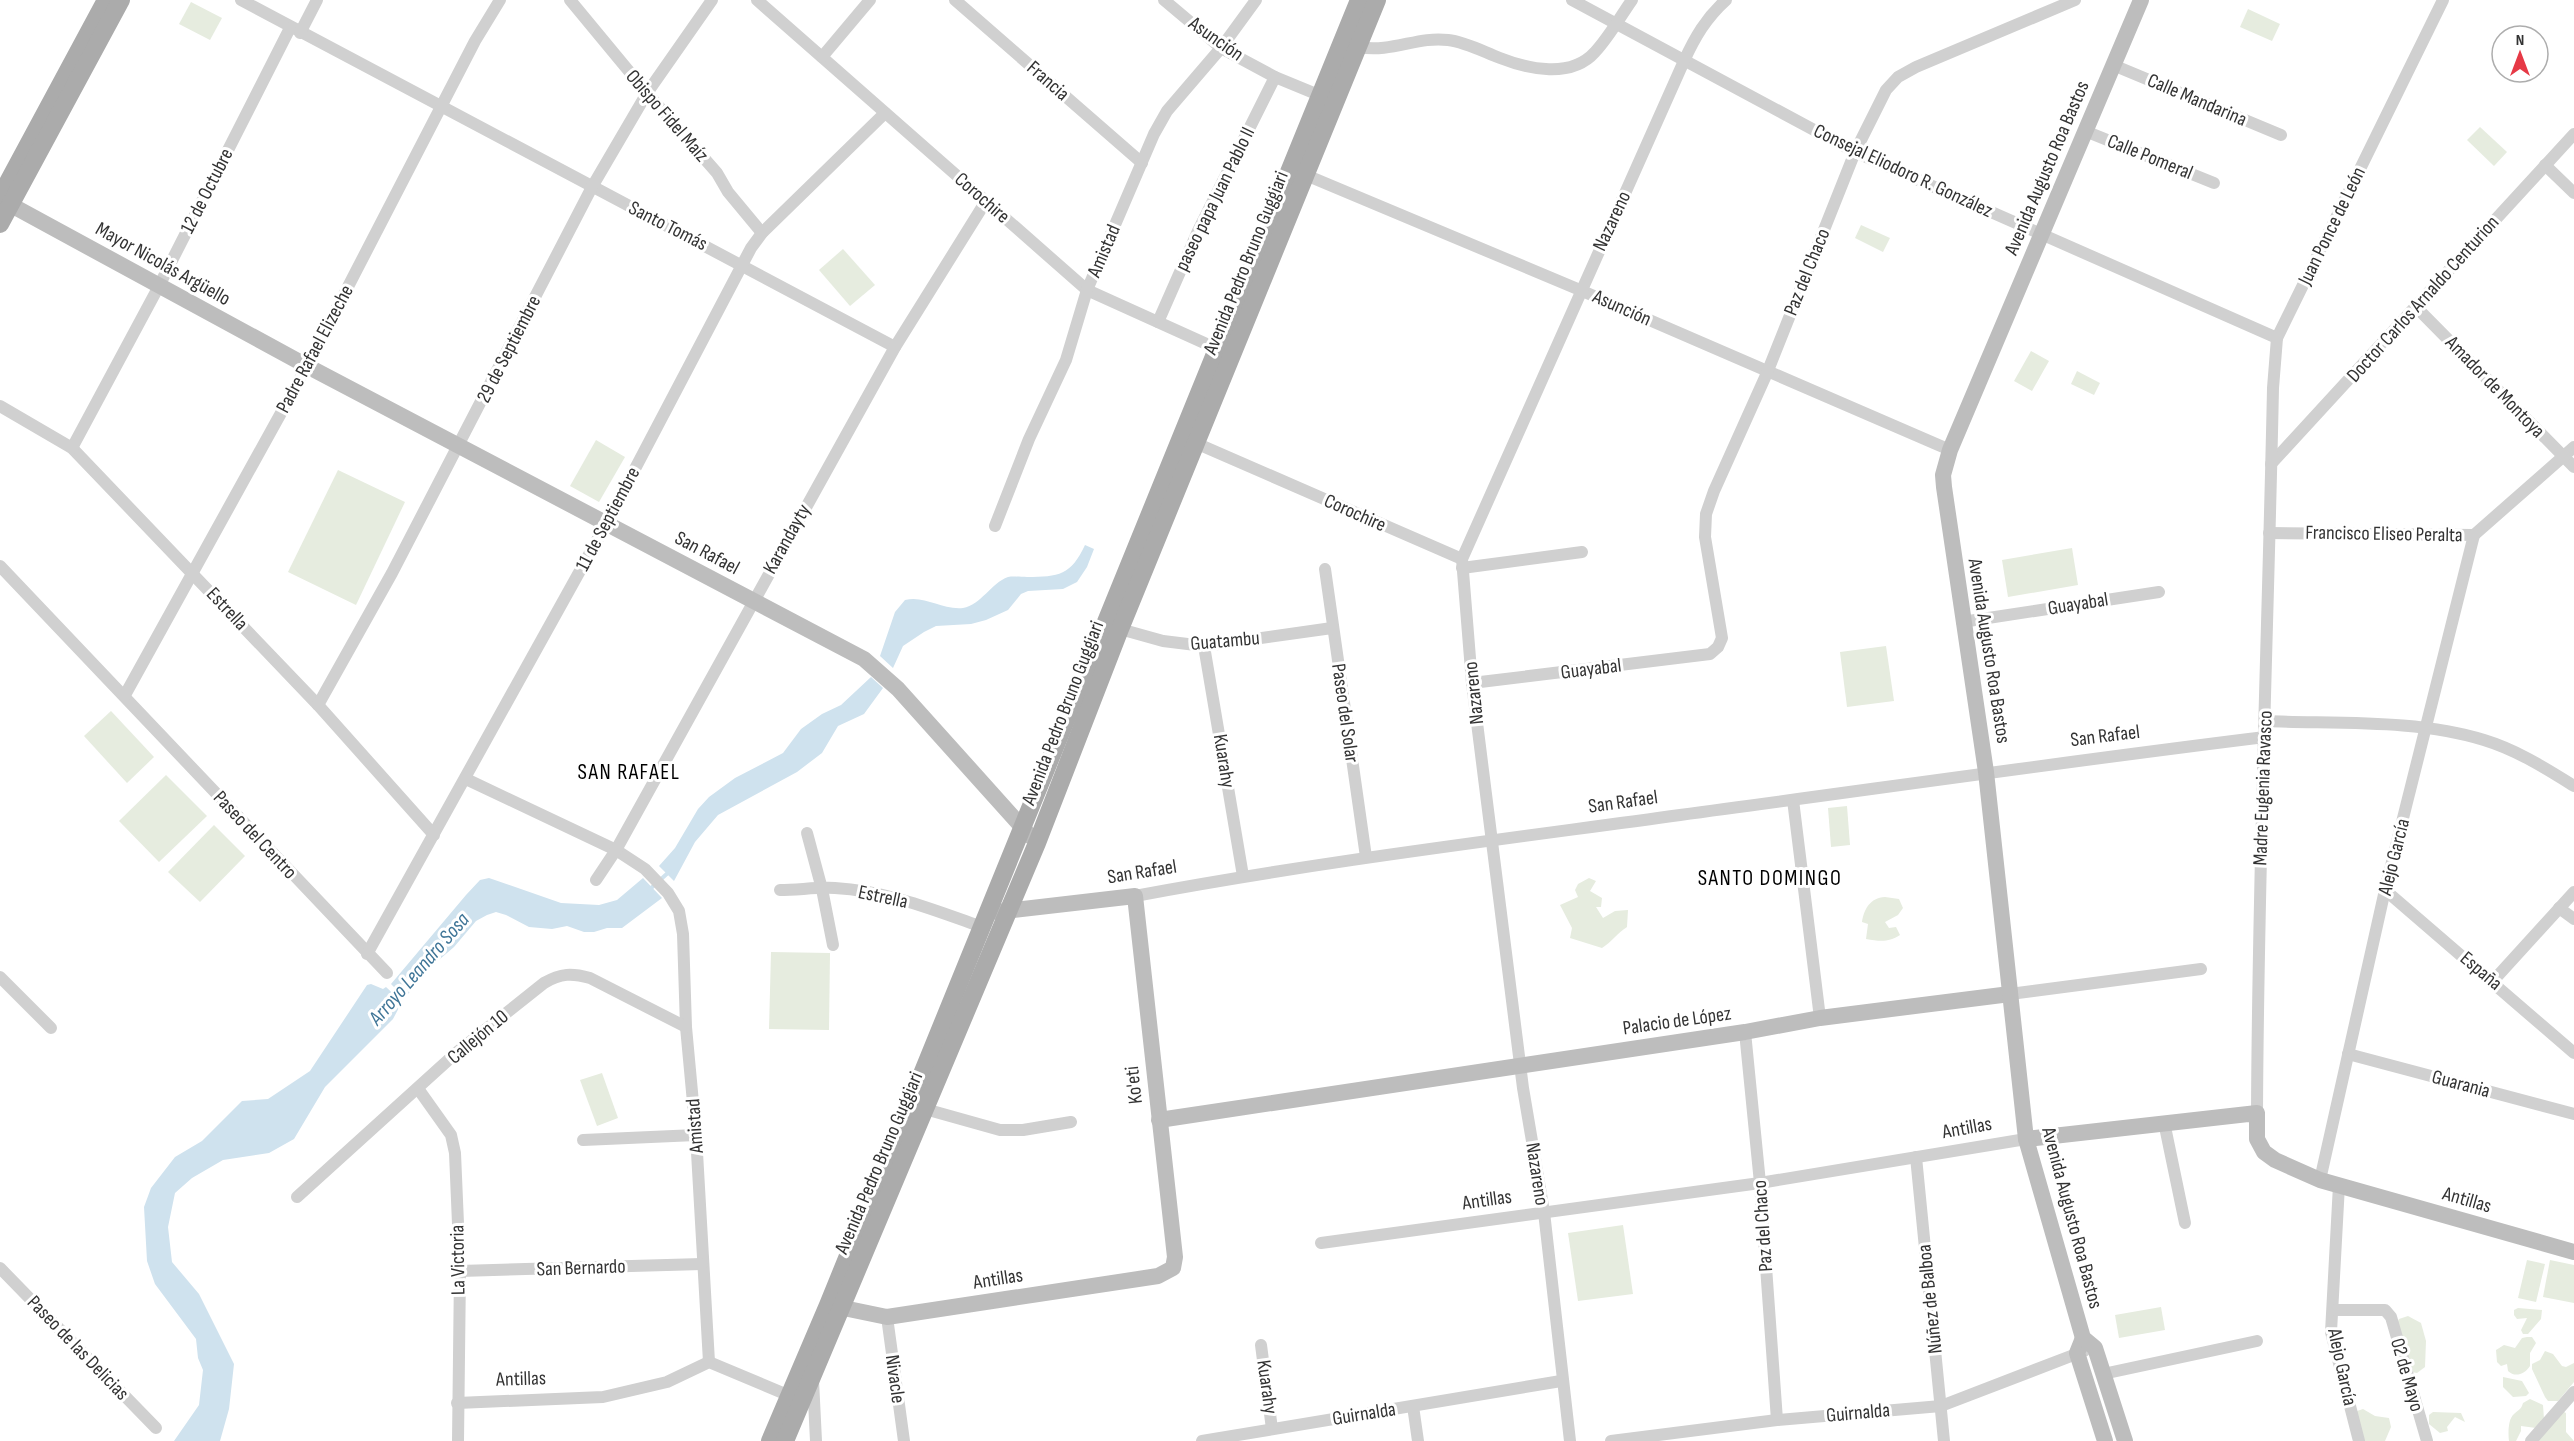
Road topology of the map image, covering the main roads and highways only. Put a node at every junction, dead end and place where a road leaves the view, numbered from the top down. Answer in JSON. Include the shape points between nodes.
{"nodes":[{"id":1,"x":105,"y":0,"type":"edge"},
{"id":2,"x":121,"y":0,"type":"edge"},
{"id":3,"x":1359,"y":0,"type":"edge"},
{"id":4,"x":1377,"y":0,"type":"edge"},
{"id":5,"x":1328,"y":99,"type":"junction"},
{"id":6,"x":4,"y":200,"type":"edge"},
{"id":7,"x":0,"y":224,"type":"edge"},
{"id":8,"x":1189,"y":440,"type":"junction"},
{"id":9,"x":835,"y":1307,"type":"junction"},
{"id":10,"x":770,"y":1441,"type":"edge"},
{"id":11,"x":785,"y":1441,"type":"edge"}],
"edges":[{"from":1,"to":6,"type":"main road"},
{"from":2,"to":6,"type":"main road"},
{"from":3,"to":5,"type":"main road","name":"Avenida Pedro Bruno Guggiari"},
{"from":4,"to":5,"type":"main road","name":"Avenida Pedro Bruno Guggiari","via":[[1358,47]]},
{"from":5,"to":8,"type":"main road","name":"Avenida Pedro Bruno Guggiari"},
{"from":6,"to":7,"type":"main road"},
{"from":8,"to":9,"type":"main road","name":"Avenida Pedro Bruno Guggiari","via":[[985,920]]},
{"from":8,"to":9,"type":"main road","name":"Avenida Pedro Bruno Guggiari","via":[[1037,843],[925,1109]]},
{"from":9,"to":10,"type":"main road","name":"Avenida Pedro Bruno Guggiari"},
{"from":9,"to":11,"type":"main road","name":"Avenida Pedro Bruno Guggiari","via":[[813,1376]]}]}
